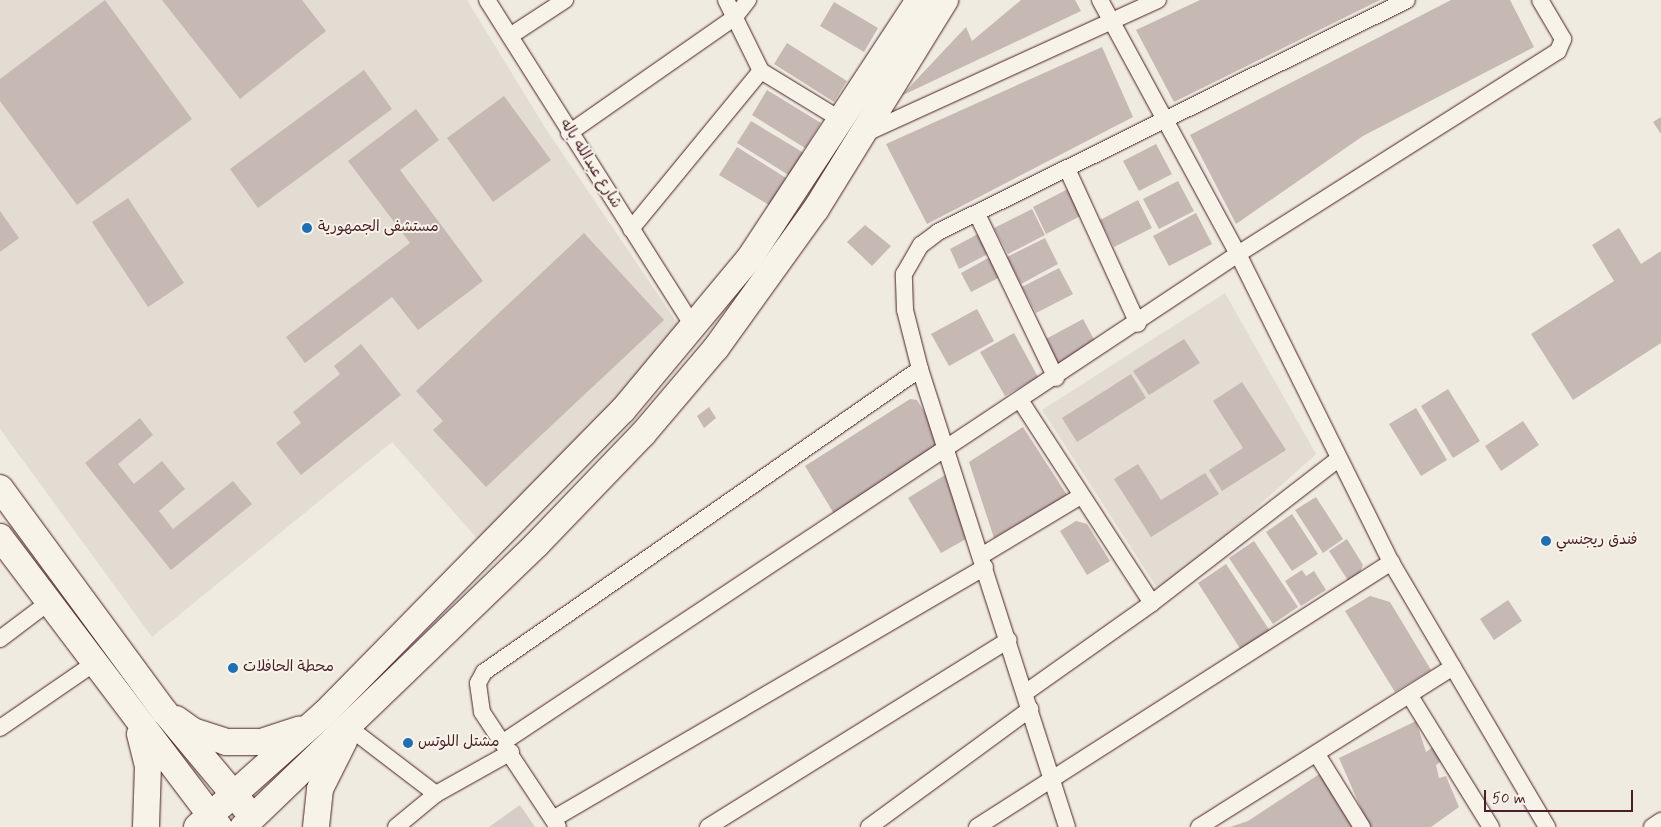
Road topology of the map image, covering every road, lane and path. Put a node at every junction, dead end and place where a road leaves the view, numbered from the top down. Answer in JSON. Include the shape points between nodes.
{"nodes":[{"id":1,"x":487,"y":0,"type":"edge"},
{"id":2,"x":565,"y":0,"type":"edge"},
{"id":3,"x":726,"y":0,"type":"edge"},
{"id":4,"x":748,"y":0,"type":"edge"},
{"id":5,"x":919,"y":0,"type":"edge"},
{"id":6,"x":944,"y":0,"type":"edge"},
{"id":7,"x":1100,"y":0,"type":"edge"},
{"id":8,"x":1158,"y":0,"type":"edge"},
{"id":9,"x":1407,"y":0,"type":"edge"},
{"id":10,"x":1540,"y":0,"type":"edge"},
{"id":11,"x":734,"y":18,"type":"junction"},
{"id":12,"x":1111,"y":21,"type":"junction"},
{"id":13,"x":510,"y":36,"type":"junction"},
{"id":14,"x":761,"y":70,"type":"junction"},
{"id":15,"x":1164,"y":123,"type":"junction"},
{"id":16,"x":853,"y":128,"type":"junction"},
{"id":17,"x":569,"y":133,"type":"junction"},
{"id":18,"x":1068,"y":171,"type":"junction"},
{"id":19,"x":977,"y":214,"type":"junction"},
{"id":20,"x":631,"y":229,"type":"junction"},
{"id":21,"x":1238,"y":254,"type":"junction"},
{"id":22,"x":1138,"y":324,"type":"junction"},
{"id":23,"x":694,"y":328,"type":"junction"},
{"id":24,"x":920,"y":369,"type":"junction"},
{"id":25,"x":1056,"y":378,"type":"junction"},
{"id":26,"x":1020,"y":400,"type":"junction"},
{"id":27,"x":950,"y":449,"type":"junction"},
{"id":28,"x":1338,"y":460,"type":"junction"},
{"id":29,"x":0,"y":488,"type":"edge"},
{"id":30,"x":1081,"y":496,"type":"junction"},
{"id":31,"x":0,"y":537,"type":"edge"},
{"id":32,"x":983,"y":562,"type":"junction"},
{"id":33,"x":1391,"y":562,"type":"junction"},
{"id":34,"x":48,"y":603,"type":"junction"},
{"id":35,"x":1152,"y":603,"type":"junction"},
{"id":36,"x":0,"y":639,"type":"edge"},
{"id":37,"x":1009,"y":640,"type":"junction"},
{"id":38,"x":93,"y":664,"type":"junction"},
{"id":39,"x":1453,"y":667,"type":"junction"},
{"id":40,"x":1410,"y":696,"type":"junction"},
{"id":41,"x":1027,"y":701,"type":"junction"},
{"id":42,"x":164,"y":711,"type":"junction"},
{"id":43,"x":325,"y":713,"type":"junction"},
{"id":44,"x":356,"y":722,"type":"junction"},
{"id":45,"x":137,"y":724,"type":"junction"},
{"id":46,"x":0,"y":728,"type":"edge"},
{"id":47,"x":508,"y":746,"type":"junction"},
{"id":48,"x":1318,"y":756,"type":"junction"},
{"id":49,"x":1049,"y":780,"type":"junction"},
{"id":50,"x":436,"y":794,"type":"junction"},
{"id":51,"x":232,"y":796,"type":"junction"},
{"id":52,"x":1661,"y":821,"type":"edge"},
{"id":53,"x":209,"y":823,"type":"edge"},
{"id":54,"x":555,"y":823,"type":"edge"},
{"id":55,"x":253,"y":824,"type":"edge"},
{"id":56,"x":1544,"y":826,"type":"edge"},
{"id":57,"x":146,"y":827,"type":"edge"},
{"id":58,"x":316,"y":827,"type":"edge"},
{"id":59,"x":396,"y":827,"type":"edge"},
{"id":60,"x":708,"y":827,"type":"edge"},
{"id":61,"x":870,"y":827,"type":"edge"},
{"id":62,"x":977,"y":827,"type":"edge"},
{"id":63,"x":1067,"y":827,"type":"edge"},
{"id":64,"x":1199,"y":827,"type":"edge"},
{"id":65,"x":1362,"y":827,"type":"edge"},
{"id":66,"x":1491,"y":827,"type":"edge"},
{"id":67,"x":1652,"y":827,"type":"edge"}],
"edges":[{"from":1,"to":13,"type":"street","name":"شارع عبدالله باله"},
{"from":2,"to":13,"type":"street"},
{"from":3,"to":11,"type":"street"},
{"from":4,"to":11,"type":"street"},
{"from":5,"to":16,"type":"main road"},
{"from":6,"to":16,"type":"main road"},
{"from":7,"to":12,"type":"street"},
{"from":8,"to":12,"type":"street"},
{"from":9,"to":15,"type":"street"},
{"from":10,"to":21,"type":"street","via":[[1563,39],[1558,51]]},
{"from":11,"to":14,"type":"street"},
{"from":11,"to":17,"type":"street"},
{"from":12,"to":15,"type":"street"},
{"from":12,"to":16,"type":"street"},
{"from":13,"to":17,"type":"street","name":"شارع عبدالله باله"},
{"from":14,"to":16,"type":"street"},
{"from":14,"to":20,"type":"street"},
{"from":15,"to":18,"type":"street"},
{"from":15,"to":21,"type":"street"},
{"from":16,"to":23,"type":"main road"},
{"from":16,"to":44,"type":"main road","via":[[772,274],[653,422],[537,544]]},
{"from":17,"to":20,"type":"street","name":"شارع عبدالله باله"},
{"from":18,"to":19,"type":"street"},
{"from":18,"to":22,"type":"street"},
{"from":19,"to":24,"type":"street","via":[[921,245],[904,274],[905,310]]},
{"from":19,"to":25,"type":"street"},
{"from":20,"to":23,"type":"street","name":"شارع عبدالله باله"},
{"from":21,"to":22,"type":"street"},
{"from":21,"to":28,"type":"street"},
{"from":22,"to":25,"type":"street"},
{"from":23,"to":43,"type":"main road","via":[[623,410]]},
{"from":24,"to":27,"type":"street"},
{"from":24,"to":47,"type":"street","via":[[491,664],[478,683],[478,698]]},
{"from":25,"to":26,"type":"street"},
{"from":26,"to":27,"type":"street"},
{"from":26,"to":30,"type":"street"},
{"from":27,"to":32,"type":"street"},
{"from":27,"to":47,"type":"street"},
{"from":28,"to":33,"type":"street"},
{"from":28,"to":35,"type":"street"},
{"from":29,"to":42,"type":"main road"},
{"from":30,"to":32,"type":"street"},
{"from":30,"to":35,"type":"street"},
{"from":31,"to":34,"type":"main road"},
{"from":32,"to":37,"type":"street"},
{"from":32,"to":54,"type":"street"},
{"from":33,"to":39,"type":"street"},
{"from":33,"to":49,"type":"street"},
{"from":34,"to":36,"type":"street"},
{"from":34,"to":38,"type":"main road"},
{"from":35,"to":41,"type":"street"},
{"from":37,"to":41,"type":"street"},
{"from":37,"to":60,"type":"street"},
{"from":38,"to":45,"type":"main road"},
{"from":38,"to":46,"type":"street"},
{"from":39,"to":40,"type":"street"},
{"from":39,"to":56,"type":"street"},
{"from":40,"to":48,"type":"street"},
{"from":40,"to":66,"type":"street"},
{"from":41,"to":49,"type":"street"},
{"from":41,"to":61,"type":"street"},
{"from":42,"to":43,"type":"main road","via":[[193,731],[218,739],[261,742],[295,732]]},
{"from":42,"to":51,"type":"main road"},
{"from":43,"to":51,"type":"main road"},
{"from":44,"to":50,"type":"street"},
{"from":44,"to":55,"type":"main road"},
{"from":44,"to":58,"type":"main road","via":[[320,789]]},
{"from":45,"to":53,"type":"main road"},
{"from":45,"to":57,"type":"main road","via":[[148,766]]},
{"from":47,"to":50,"type":"street"},
{"from":47,"to":54,"type":"street"},
{"from":48,"to":64,"type":"street"},
{"from":48,"to":65,"type":"street"},
{"from":49,"to":62,"type":"street"},
{"from":49,"to":63,"type":"street"},
{"from":50,"to":59,"type":"street"},
{"from":51,"to":53,"type":"main road"},
{"from":51,"to":55,"type":"main road"},
{"from":52,"to":67,"type":"street"}]}
